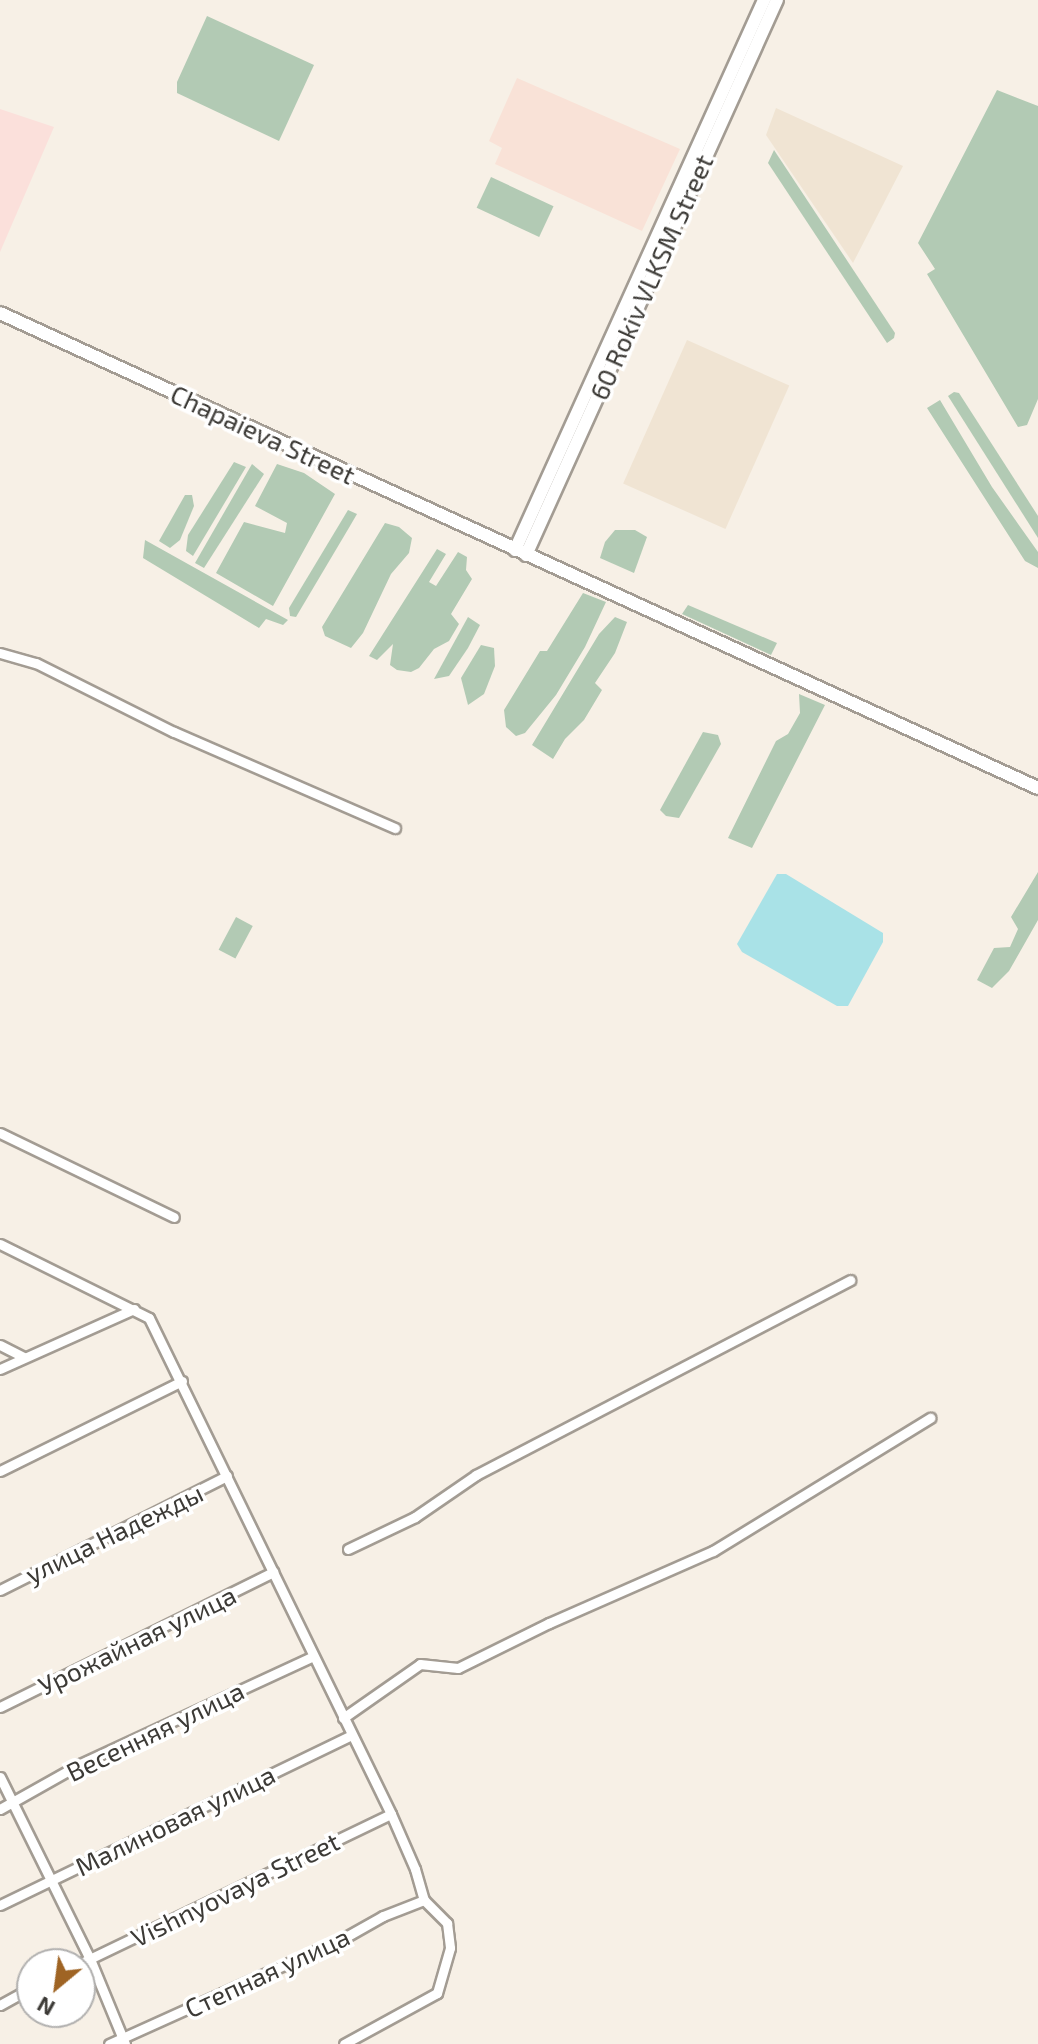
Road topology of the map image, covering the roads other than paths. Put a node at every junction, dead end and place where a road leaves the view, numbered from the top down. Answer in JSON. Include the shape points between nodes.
{"nodes":[{"id":1,"x":764,"y":0,"type":"edge"},
{"id":2,"x":777,"y":0,"type":"edge"},
{"id":3,"x":0,"y":313,"type":"edge"},
{"id":4,"x":521,"y":552,"type":"junction"},
{"id":5,"x":0,"y":653,"type":"edge"},
{"id":6,"x":1038,"y":788,"type":"edge"},
{"id":7,"x":395,"y":828,"type":"dead end"},
{"id":8,"x":0,"y":1133,"type":"edge"},
{"id":9,"x":174,"y":1217,"type":"dead end"},
{"id":10,"x":0,"y":1244,"type":"edge"},
{"id":11,"x":850,"y":1280,"type":"dead end"},
{"id":12,"x":134,"y":1309,"type":"junction"},
{"id":13,"x":0,"y":1345,"type":"edge"},
{"id":14,"x":24,"y":1357,"type":"junction"},
{"id":15,"x":0,"y":1369,"type":"edge"},
{"id":16,"x":182,"y":1381,"type":"junction"},
{"id":17,"x":930,"y":1418,"type":"dead end"},
{"id":18,"x":0,"y":1471,"type":"edge"},
{"id":19,"x":227,"y":1476,"type":"junction"},
{"id":20,"x":348,"y":1549,"type":"dead end"},
{"id":21,"x":273,"y":1572,"type":"junction"},
{"id":22,"x":0,"y":1590,"type":"edge"},
{"id":23,"x":312,"y":1657,"type":"junction"},
{"id":24,"x":0,"y":1707,"type":"edge"},
{"id":25,"x":343,"y":1718,"type":"junction"},
{"id":26,"x":351,"y":1735,"type":"junction"},
{"id":27,"x":0,"y":1777,"type":"edge"},
{"id":28,"x":13,"y":1803,"type":"junction"},
{"id":29,"x":0,"y":1809,"type":"edge"},
{"id":30,"x":391,"y":1814,"type":"junction"},
{"id":31,"x":51,"y":1879,"type":"junction"},
{"id":32,"x":424,"y":1900,"type":"junction"},
{"id":33,"x":0,"y":1905,"type":"edge"},
{"id":34,"x":85,"y":1948,"type":"edge"},
{"id":35,"x":96,"y":1956,"type":"edge"},
{"id":36,"x":96,"y":1974,"type":"edge"},
{"id":37,"x":123,"y":2041,"type":"edge"},
{"id":38,"x":109,"y":2044,"type":"edge"},
{"id":39,"x":344,"y":2044,"type":"edge"}],
"edges":[{"from":1,"to":4,"type":"street","name":"60 Rokiv VLKSM Street"},
{"from":2,"to":4,"type":"street","name":"60 Rokiv VLKSM Street"},
{"from":3,"to":4,"type":"street","name":"Chapaieva Street"},
{"from":4,"to":6,"type":"street","name":"Chapaieva Street"},
{"from":5,"to":7,"type":"street","via":[[36,663],[174,732]]},
{"from":8,"to":9,"type":"street"},
{"from":10,"to":12,"type":"street"},
{"from":11,"to":20,"type":"street","via":[[476,1475],[415,1517]]},
{"from":12,"to":14,"type":"street"},
{"from":12,"to":16,"type":"street","via":[[149,1318]]},
{"from":13,"to":14,"type":"street"},
{"from":14,"to":15,"type":"street"},
{"from":16,"to":18,"type":"street"},
{"from":16,"to":19,"type":"street"},
{"from":17,"to":25,"type":"street","via":[[713,1551],[458,1668],[420,1664]]},
{"from":19,"to":21,"type":"street"},
{"from":19,"to":22,"type":"street","name":"улица Надежды"},
{"from":21,"to":23,"type":"street"},
{"from":21,"to":24,"type":"street","name":"Урожайная улица"},
{"from":23,"to":25,"type":"street"},
{"from":23,"to":28,"type":"street","name":"Весенняя улица","via":[[80,1764]]},
{"from":25,"to":26,"type":"street"},
{"from":26,"to":30,"type":"street"},
{"from":26,"to":31,"type":"street","name":"Малиновая улица"},
{"from":27,"to":28,"type":"street"},
{"from":28,"to":29,"type":"street","name":"Весенняя улица"},
{"from":28,"to":31,"type":"street"},
{"from":30,"to":32,"type":"street"},
{"from":30,"to":35,"type":"street","name":"Vishnyovaya Street"},
{"from":31,"to":33,"type":"street","name":"Малиновая улица"},
{"from":31,"to":34,"type":"street"},
{"from":32,"to":37,"type":"street","name":"Степная улица"},
{"from":32,"to":39,"type":"street","via":[[443,1916],[451,1934],[448,1964],[437,1993]]},
{"from":36,"to":37,"type":"street"},
{"from":37,"to":38,"type":"street","name":"Степная улица"}]}
